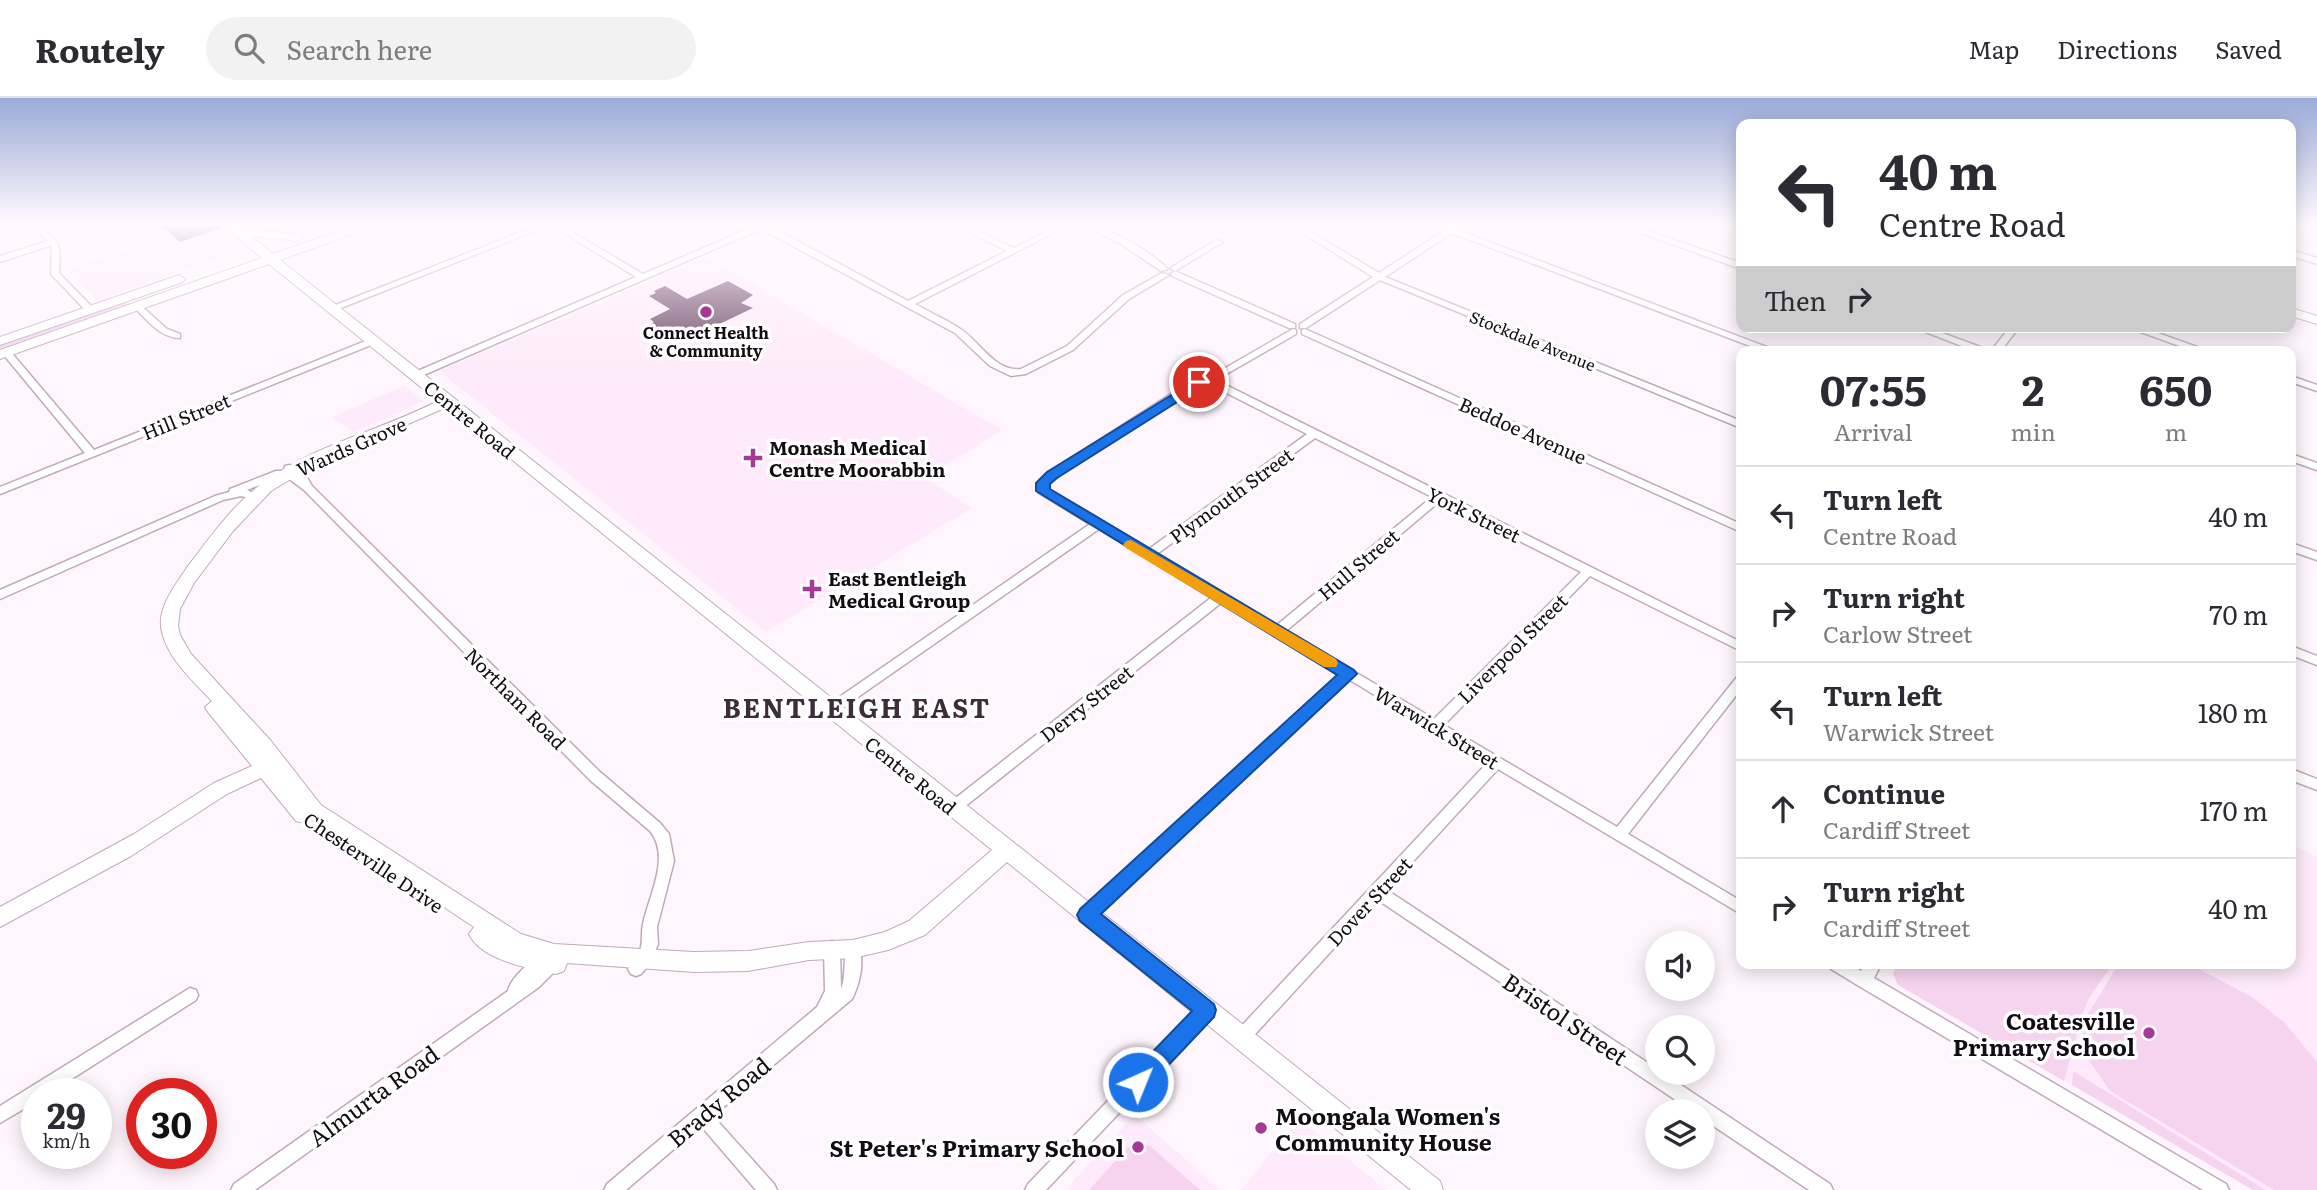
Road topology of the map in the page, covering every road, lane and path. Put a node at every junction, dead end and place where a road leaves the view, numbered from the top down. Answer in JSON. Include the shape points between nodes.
{"nodes":[{"id":1,"x":57,"y":276,"type":"edge"},
{"id":2,"x":206,"y":276,"type":"edge"},
{"id":3,"x":219,"y":276,"type":"edge"},
{"id":4,"x":292,"y":276,"type":"edge"},
{"id":5,"x":415,"y":276,"type":"edge"},
{"id":6,"x":854,"y":276,"type":"edge"},
{"id":7,"x":964,"y":276,"type":"edge"},
{"id":8,"x":1163,"y":276,"type":"edge"},
{"id":9,"x":1179,"y":276,"type":"edge"},
{"id":10,"x":1580,"y":276,"type":"edge"},
{"id":11,"x":642,"y":277,"type":"edge"},
{"id":12,"x":1379,"y":277,"type":"joint"},
{"id":13,"x":180,"y":285,"type":"junction"},
{"id":14,"x":908,"y":304,"type":"junction"},
{"id":15,"x":138,"y":306,"type":"junction"},
{"id":16,"x":333,"y":308,"type":"junction"},
{"id":17,"x":90,"y":310,"type":"junction"},
{"id":18,"x":2296,"y":314,"type":"edge"},
{"id":19,"x":2317,"y":320,"type":"edge"},
{"id":20,"x":1298,"y":329,"type":"junction"},
{"id":21,"x":1934,"y":333,"type":"edge"},
{"id":22,"x":2149,"y":333,"type":"edge"},
{"id":23,"x":177,"y":336,"type":"dead end"},
{"id":24,"x":373,"y":341,"type":"junction"},
{"id":25,"x":1760,"y":346,"type":"edge"},
{"id":26,"x":1970,"y":346,"type":"edge"},
{"id":27,"x":2188,"y":346,"type":"edge"},
{"id":28,"x":2,"y":349,"type":"edge"},
{"id":29,"x":416,"y":375,"type":"junction"},
{"id":30,"x":1208,"y":380,"type":"junction"},
{"id":31,"x":2296,"y":381,"type":"edge"},
{"id":32,"x":2317,"y":388,"type":"edge"},
{"id":33,"x":447,"y":401,"type":"junction"},
{"id":34,"x":1736,"y":423,"type":"edge"},
{"id":35,"x":1314,"y":435,"type":"junction"},
{"id":36,"x":92,"y":454,"type":"junction"},
{"id":37,"x":2296,"y":459,"type":"edge"},
{"id":38,"x":2317,"y":467,"type":"edge"},
{"id":39,"x":288,"y":471,"type":"junction"},
{"id":40,"x":0,"y":491,"type":"edge"},
{"id":41,"x":246,"y":496,"type":"junction"},
{"id":42,"x":1438,"y":497,"type":"junction"},
{"id":43,"x":1097,"y":525,"type":"junction"},
{"id":44,"x":1736,"y":526,"type":"edge"},
{"id":45,"x":2296,"y":549,"type":"edge"},
{"id":46,"x":1148,"y":555,"type":"junction"},
{"id":47,"x":2317,"y":556,"type":"edge"},
{"id":48,"x":1589,"y":571,"type":"junction"},
{"id":49,"x":0,"y":595,"type":"edge"},
{"id":50,"x":1219,"y":598,"type":"junction"},
{"id":51,"x":1277,"y":632,"type":"junction"},
{"id":52,"x":1736,"y":644,"type":"edge"},
{"id":53,"x":2296,"y":652,"type":"edge"},
{"id":54,"x":2317,"y":661,"type":"edge"},
{"id":55,"x":1349,"y":674,"type":"junction"},
{"id":56,"x":1736,"y":686,"type":"edge"},
{"id":57,"x":830,"y":710,"type":"junction"},
{"id":58,"x":1435,"y":726,"type":"junction"},
{"id":59,"x":1496,"y":762,"type":"junction"},
{"id":60,"x":270,"y":769,"type":"junction"},
{"id":61,"x":2296,"y":776,"type":"edge"},
{"id":62,"x":2317,"y":785,"type":"edge"},
{"id":63,"x":953,"y":808,"type":"junction"},
{"id":64,"x":1619,"y":835,"type":"junction"},
{"id":65,"x":1005,"y":850,"type":"junction"},
{"id":66,"x":1378,"y":892,"type":"junction"},
{"id":67,"x":1736,"y":905,"type":"edge"},
{"id":68,"x":1087,"y":915,"type":"junction"},
{"id":69,"x":0,"y":918,"type":"edge"},
{"id":70,"x":840,"y":952,"type":"junction"},
{"id":71,"x":549,"y":959,"type":"junction"},
{"id":72,"x":639,"y":963,"type":"junction"},
{"id":73,"x":1844,"y":969,"type":"edge"},
{"id":74,"x":1870,"y":969,"type":"edge"},
{"id":75,"x":1864,"y":981,"type":"junction"},
{"id":76,"x":190,"y":995,"type":"dead end"},
{"id":77,"x":1206,"y":1010,"type":"junction"},
{"id":78,"x":823,"y":1012,"type":"junction"},
{"id":79,"x":1241,"y":1038,"type":"junction"},
{"id":80,"x":0,"y":1115,"type":"edge"},
{"id":81,"x":702,"y":1115,"type":"junction"},
{"id":82,"x":240,"y":1190,"type":"edge"},
{"id":83,"x":613,"y":1190,"type":"edge"},
{"id":84,"x":768,"y":1190,"type":"edge"},
{"id":85,"x":1034,"y":1190,"type":"edge"},
{"id":86,"x":1431,"y":1190,"type":"edge"},
{"id":87,"x":1824,"y":1190,"type":"edge"},
{"id":88,"x":2220,"y":1190,"type":"edge"}],
"edges":[{"from":1,"to":17,"type":"street"},
{"from":2,"to":13,"type":"main road"},
{"from":3,"to":13,"type":"main road"},
{"from":4,"to":16,"type":"main road","name":"Centre Road"},
{"from":5,"to":16,"type":"street"},
{"from":6,"to":14,"type":"street"},
{"from":7,"to":14,"type":"street"},
{"from":8,"to":14,"type":"street","via":[[1126,297],[1070,348],[1023,372],[1002,370],[958,331]]},
{"from":9,"to":20,"type":"street","name":"Beddoe Avenue"},
{"from":10,"to":25,"type":"street"},
{"from":11,"to":29,"type":"street"},
{"from":12,"to":20,"type":"street"},
{"from":12,"to":34,"type":"street","name":"Stockdale Avenue"},
{"from":13,"to":15,"type":"main road"},
{"from":13,"to":17,"type":"main road"},
{"from":15,"to":23,"type":"street","via":[[164,331]]},
{"from":15,"to":28,"type":"main road"},
{"from":16,"to":24,"type":"main road","name":"Centre Road"},
{"from":17,"to":28,"type":"main road"},
{"from":18,"to":19,"type":"main road"},
{"from":20,"to":30,"type":"street"},
{"from":20,"to":44,"type":"street","name":"Beddoe Avenue"},
{"from":21,"to":26,"type":"street"},
{"from":22,"to":27,"type":"street"},
{"from":24,"to":29,"type":"main road","name":"Centre Road"},
{"from":24,"to":36,"type":"street","name":"Hill Street"},
{"from":28,"to":36,"type":"street"},
{"from":29,"to":33,"type":"main road","name":"Centre Road"},
{"from":30,"to":35,"type":"street","name":"York Street"},
{"from":30,"to":43,"type":"street","name":"Warwick Street","via":[[1194,384],[1043,483],[1046,494]]},
{"from":31,"to":32,"type":"street"},
{"from":33,"to":39,"type":"main road","name":"Wards Grove"},
{"from":33,"to":57,"type":"main road","name":"Centre Road"},
{"from":35,"to":42,"type":"street","name":"York Street"},
{"from":35,"to":46,"type":"street","name":"Plymouth Street"},
{"from":36,"to":40,"type":"street","name":"Hill Street"},
{"from":37,"to":38,"type":"street"},
{"from":39,"to":41,"type":"main road","name":"Chesterville Drive"},
{"from":39,"to":41,"type":"street","via":[[257,480]]},
{"from":39,"to":72,"type":"street","name":"Northam Road","via":[[595,776],[660,832],[667,844],[667,861],[650,944]]},
{"from":41,"to":49,"type":"street","via":[[210,502]]},
{"from":41,"to":60,"type":"main road","name":"Chesterville Drive","via":[[173,591],[161,628],[170,653]]},
{"from":42,"to":48,"type":"street","name":"York Street"},
{"from":42,"to":51,"type":"street","name":"Hull Street"},
{"from":43,"to":46,"type":"street","name":"Warwick Street"},
{"from":43,"to":57,"type":"street"},
{"from":45,"to":47,"type":"street"},
{"from":46,"to":50,"type":"street","name":"Warwick Street"},
{"from":48,"to":52,"type":"street","name":"York Street"},
{"from":48,"to":58,"type":"street","name":"Liverpool Street"},
{"from":50,"to":51,"type":"street","name":"Warwick Street"},
{"from":50,"to":63,"type":"street","name":"Derry Street"},
{"from":51,"to":55,"type":"street","name":"Warwick Street"},
{"from":53,"to":54,"type":"street"},
{"from":55,"to":58,"type":"street","name":"Warwick Street"},
{"from":55,"to":68,"type":"street"},
{"from":56,"to":64,"type":"street"},
{"from":57,"to":63,"type":"main road","name":"Centre Road"},
{"from":58,"to":59,"type":"street","name":"Warwick Street"},
{"from":59,"to":64,"type":"street","name":"Warwick Street"},
{"from":59,"to":66,"type":"street","name":"Dover Street"},
{"from":60,"to":69,"type":"main road","via":[[217,792]]},
{"from":60,"to":71,"type":"main road","name":"Chesterville Drive","via":[[295,807],[320,828],[512,955]]},
{"from":61,"to":62,"type":"street"},
{"from":63,"to":65,"type":"main road","name":"Centre Road"},
{"from":64,"to":67,"type":"street","name":"Warwick Street"},
{"from":65,"to":68,"type":"main road","name":"Centre Road"},
{"from":65,"to":70,"type":"main road","via":[[917,928],[888,941]]},
{"from":66,"to":79,"type":"street","name":"Dover Street"},
{"from":66,"to":87,"type":"street","name":"Bristol Street"},
{"from":68,"to":77,"type":"main road","name":"Centre Road"},
{"from":70,"to":72,"type":"main road","name":"Chesterville Drive","via":[[724,973]]},
{"from":70,"to":78,"type":"street","via":[[833,991]]},
{"from":70,"to":78,"type":"street","name":"Brady Road","via":[[853,979],[842,1000]]},
{"from":71,"to":72,"type":"main road","name":"Chesterville Drive"},
{"from":71,"to":82,"type":"street","name":"Almurta Road","via":[[534,982]]},
{"from":73,"to":75,"type":"street"},
{"from":74,"to":75,"type":"street"},
{"from":75,"to":88,"type":"street"},
{"from":76,"to":80,"type":"street"},
{"from":77,"to":79,"type":"main road","name":"Centre Road"},
{"from":77,"to":85,"type":"street"},
{"from":78,"to":81,"type":"street","name":"Brady Road"},
{"from":79,"to":86,"type":"main road","name":"Centre Road"},
{"from":81,"to":83,"type":"street","name":"Brady Road"},
{"from":81,"to":84,"type":"street"}]}
